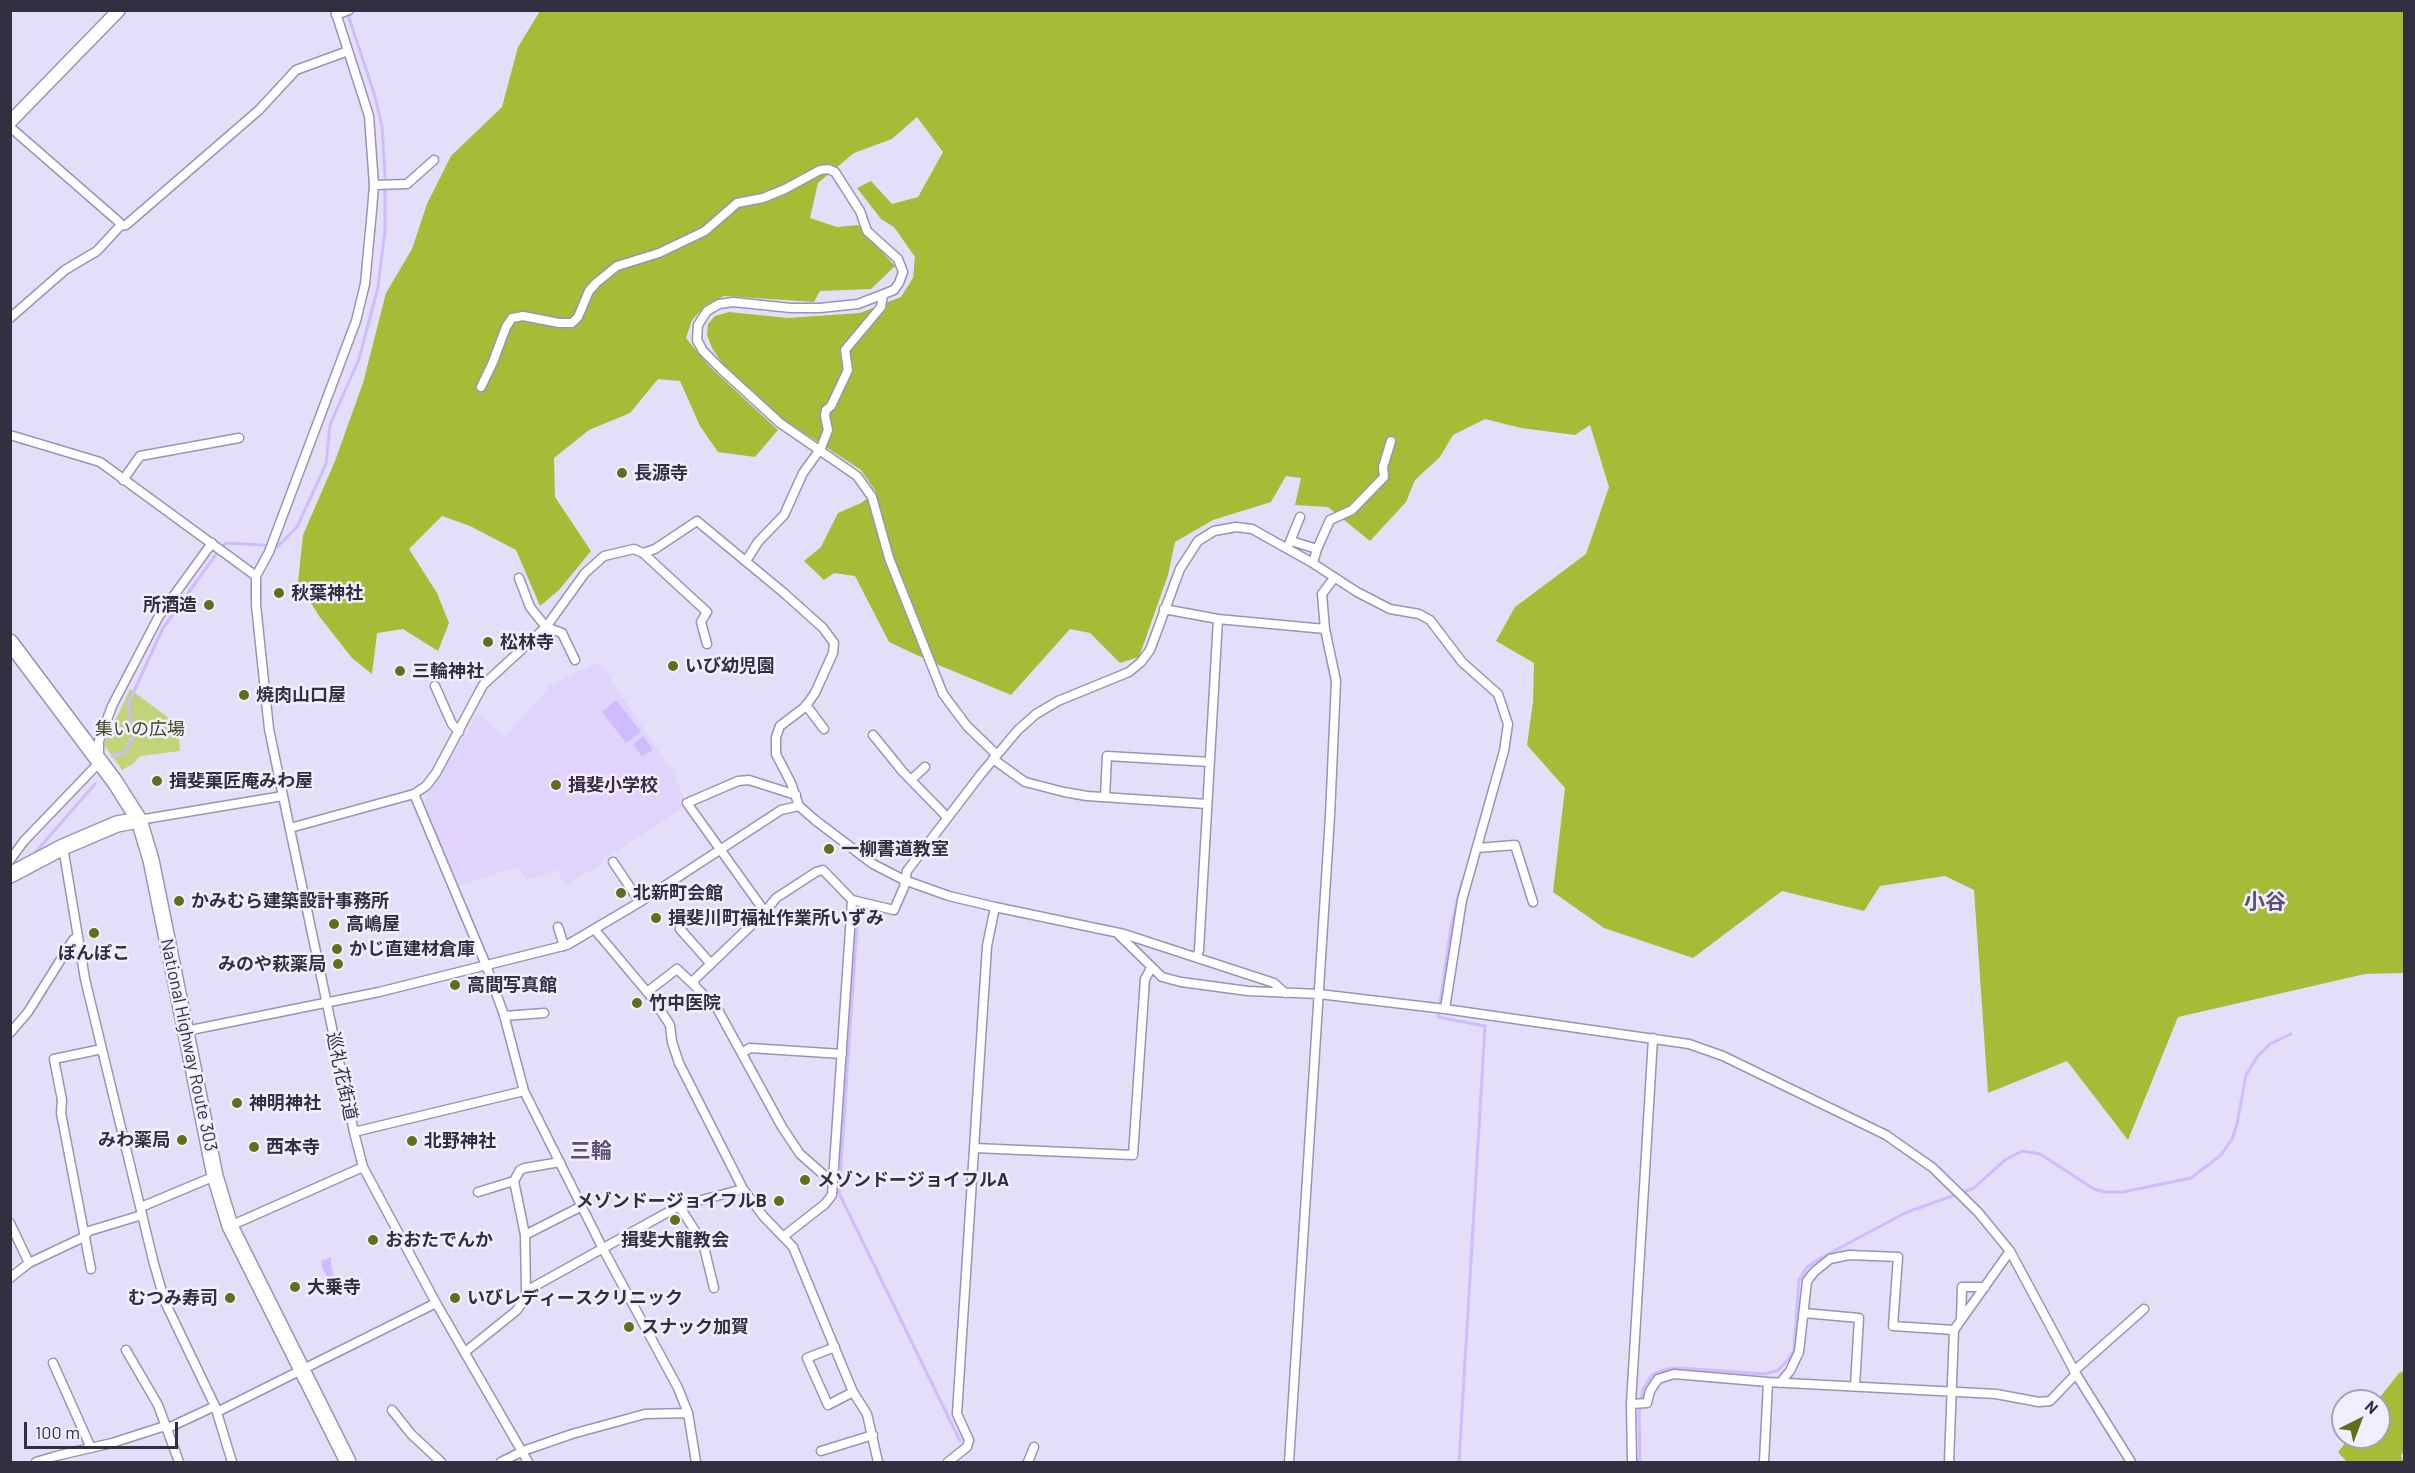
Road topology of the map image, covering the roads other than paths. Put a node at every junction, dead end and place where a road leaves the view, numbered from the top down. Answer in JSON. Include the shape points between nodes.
{"nodes":[{"id":1,"x":119,"y":10,"type":"edge"},
{"id":2,"x":349,"y":10,"type":"edge"},
{"id":3,"x":336,"y":13,"type":"edge"},
{"id":4,"x":348,"y":51,"type":"junction"},
{"id":5,"x":10,"y":122,"type":"edge"},
{"id":6,"x":10,"y":127,"type":"edge"},
{"id":7,"x":434,"y":160,"type":"dead end"},
{"id":8,"x":374,"y":185,"type":"junction"},
{"id":9,"x":120,"y":226,"type":"junction"},
{"id":10,"x":883,"y":295,"type":"junction"},
{"id":11,"x":10,"y":318,"type":"edge"},
{"id":12,"x":481,"y":387,"type":"dead end"},
{"id":13,"x":10,"y":435,"type":"edge"},
{"id":14,"x":238,"y":438,"type":"dead end"},
{"id":15,"x":1390,"y":441,"type":"dead end"},
{"id":16,"x":818,"y":451,"type":"junction"},
{"id":17,"x":123,"y":480,"type":"junction"},
{"id":18,"x":1300,"y":517,"type":"dead end"},
{"id":19,"x":1292,"y":541,"type":"junction"},
{"id":20,"x":213,"y":544,"type":"junction"},
{"id":21,"x":1285,"y":548,"type":"junction"},
{"id":22,"x":1317,"y":549,"type":"junction"},
{"id":23,"x":643,"y":553,"type":"junction"},
{"id":24,"x":746,"y":561,"type":"junction"},
{"id":25,"x":1313,"y":563,"type":"junction"},
{"id":26,"x":256,"y":576,"type":"junction"},
{"id":27,"x":519,"y":578,"type":"dead end"},
{"id":28,"x":1334,"y":578,"type":"junction"},
{"id":29,"x":1164,"y":609,"type":"junction"},
{"id":30,"x":1218,"y":619,"type":"junction"},
{"id":31,"x":546,"y":627,"type":"junction"},
{"id":32,"x":1325,"y":629,"type":"junction"},
{"id":33,"x":10,"y":642,"type":"edge"},
{"id":34,"x":707,"y":644,"type":"dead end"},
{"id":35,"x":574,"y":660,"type":"dead end"},
{"id":36,"x":435,"y":686,"type":"dead end"},
{"id":37,"x":806,"y":705,"type":"junction"},
{"id":38,"x":824,"y":729,"type":"dead end"},
{"id":39,"x":459,"y":732,"type":"junction"},
{"id":40,"x":873,"y":735,"type":"dead end"},
{"id":41,"x":995,"y":757,"type":"junction"},
{"id":42,"x":99,"y":760,"type":"junction"},
{"id":43,"x":1210,"y":762,"type":"junction"},
{"id":44,"x":925,"y":767,"type":"dead end"},
{"id":45,"x":911,"y":780,"type":"junction"},
{"id":46,"x":414,"y":794,"type":"junction"},
{"id":47,"x":796,"y":795,"type":"junction"},
{"id":48,"x":283,"y":796,"type":"junction"},
{"id":49,"x":1105,"y":797,"type":"junction"},
{"id":50,"x":1207,"y":804,"type":"junction"},
{"id":51,"x":799,"y":806,"type":"junction"},
{"id":52,"x":947,"y":818,"type":"junction"},
{"id":53,"x":139,"y":820,"type":"junction"},
{"id":54,"x":290,"y":828,"type":"junction"},
{"id":55,"x":63,"y":847,"type":"junction"},
{"id":56,"x":1477,"y":848,"type":"junction"},
{"id":57,"x":720,"y":850,"type":"junction"},
{"id":58,"x":10,"y":860,"type":"edge"},
{"id":59,"x":612,"y":862,"type":"dead end"},
{"id":60,"x":10,"y":875,"type":"edge"},
{"id":61,"x":904,"y":880,"type":"junction"},
{"id":62,"x":852,"y":900,"type":"junction"},
{"id":63,"x":640,"y":902,"type":"junction"},
{"id":64,"x":1533,"y":902,"type":"dead end"},
{"id":65,"x":995,"y":908,"type":"junction"},
{"id":66,"x":765,"y":912,"type":"junction"},
{"id":67,"x":685,"y":923,"type":"dead end"},
{"id":68,"x":558,"y":927,"type":"dead end"},
{"id":69,"x":595,"y":930,"type":"junction"},
{"id":70,"x":1119,"y":935,"type":"junction"},
{"id":71,"x":78,"y":936,"type":"junction"},
{"id":72,"x":564,"y":946,"type":"junction"},
{"id":73,"x":1197,"y":957,"type":"junction"},
{"id":74,"x":711,"y":964,"type":"junction"},
{"id":75,"x":486,"y":965,"type":"junction"},
{"id":76,"x":1150,"y":970,"type":"dead end"},
{"id":77,"x":695,"y":986,"type":"junction"},
{"id":78,"x":647,"y":992,"type":"junction"},
{"id":79,"x":1285,"y":993,"type":"junction"},
{"id":80,"x":1319,"y":994,"type":"junction"},
{"id":81,"x":327,"y":1001,"type":"junction"},
{"id":82,"x":1445,"y":1009,"type":"junction"},
{"id":83,"x":544,"y":1013,"type":"dead end"},
{"id":84,"x":504,"y":1016,"type":"junction"},
{"id":85,"x":186,"y":1031,"type":"junction"},
{"id":86,"x":10,"y":1033,"type":"edge"},
{"id":87,"x":1653,"y":1038,"type":"junction"},
{"id":88,"x":102,"y":1049,"type":"junction"},
{"id":89,"x":742,"y":1053,"type":"junction"},
{"id":90,"x":842,"y":1054,"type":"junction"},
{"id":91,"x":524,"y":1091,"type":"junction"},
{"id":92,"x":354,"y":1132,"type":"junction"},
{"id":93,"x":975,"y":1148,"type":"junction"},
{"id":94,"x":560,"y":1162,"type":"junction"},
{"id":95,"x":363,"y":1167,"type":"junction"},
{"id":96,"x":216,"y":1176,"type":"junction"},
{"id":97,"x":514,"y":1181,"type":"junction"},
{"id":98,"x":833,"y":1183,"type":"junction"},
{"id":99,"x":743,"y":1189,"type":"junction"},
{"id":100,"x":478,"y":1192,"type":"dead end"},
{"id":101,"x":582,"y":1206,"type":"junction"},
{"id":102,"x":679,"y":1206,"type":"junction"},
{"id":103,"x":142,"y":1211,"type":"junction"},
{"id":104,"x":10,"y":1223,"type":"edge"},
{"id":105,"x":230,"y":1226,"type":"junction"},
{"id":106,"x":525,"y":1234,"type":"junction"},
{"id":107,"x":784,"y":1236,"type":"junction"},
{"id":108,"x":84,"y":1237,"type":"junction"},
{"id":109,"x":602,"y":1247,"type":"junction"},
{"id":110,"x":2010,"y":1251,"type":"junction"},
{"id":111,"x":29,"y":1263,"type":"junction"},
{"id":112,"x":91,"y":1269,"type":"dead end"},
{"id":113,"x":10,"y":1278,"type":"edge"},
{"id":114,"x":1985,"y":1287,"type":"junction"},
{"id":115,"x":714,"y":1288,"type":"dead end"},
{"id":116,"x":526,"y":1291,"type":"junction"},
{"id":117,"x":436,"y":1303,"type":"junction"},
{"id":118,"x":2145,"y":1309,"type":"dead end"},
{"id":119,"x":1804,"y":1312,"type":"junction"},
{"id":120,"x":1961,"y":1321,"type":"junction"},
{"id":121,"x":1954,"y":1330,"type":"junction"},
{"id":122,"x":835,"y":1347,"type":"junction"},
{"id":123,"x":126,"y":1350,"type":"dead end"},
{"id":124,"x":465,"y":1352,"type":"junction"},
{"id":125,"x":53,"y":1363,"type":"dead end"},
{"id":126,"x":301,"y":1370,"type":"junction"},
{"id":127,"x":2075,"y":1373,"type":"junction"},
{"id":128,"x":1768,"y":1382,"type":"junction"},
{"id":129,"x":1780,"y":1383,"type":"junction"},
{"id":130,"x":1855,"y":1386,"type":"junction"},
{"id":131,"x":854,"y":1392,"type":"junction"},
{"id":132,"x":1952,"y":1392,"type":"junction"},
{"id":133,"x":1631,"y":1404,"type":"junction"},
{"id":134,"x":216,"y":1409,"type":"junction"},
{"id":135,"x":392,"y":1410,"type":"dead end"},
{"id":136,"x":688,"y":1413,"type":"junction"},
{"id":137,"x":166,"y":1428,"type":"junction"},
{"id":138,"x":873,"y":1435,"type":"junction"},
{"id":139,"x":1034,"y":1447,"type":"dead end"},
{"id":140,"x":91,"y":1448,"type":"junction"},
{"id":141,"x":523,"y":1451,"type":"junction"},
{"id":142,"x":820,"y":1451,"type":"dead end"},
{"id":143,"x":36,"y":1462,"type":"edge"},
{"id":144,"x":179,"y":1462,"type":"edge"},
{"id":145,"x":232,"y":1462,"type":"edge"},
{"id":146,"x":348,"y":1462,"type":"edge"},
{"id":147,"x":441,"y":1462,"type":"edge"},
{"id":148,"x":501,"y":1462,"type":"edge"},
{"id":149,"x":528,"y":1462,"type":"edge"},
{"id":150,"x":696,"y":1462,"type":"edge"},
{"id":151,"x":878,"y":1462,"type":"edge"},
{"id":152,"x":948,"y":1462,"type":"edge"},
{"id":153,"x":1028,"y":1462,"type":"edge"},
{"id":154,"x":1288,"y":1462,"type":"edge"},
{"id":155,"x":1632,"y":1462,"type":"edge"},
{"id":156,"x":1764,"y":1462,"type":"edge"},
{"id":157,"x":1949,"y":1462,"type":"edge"},
{"id":158,"x":2131,"y":1462,"type":"edge"}],
"edges":[{"from":1,"to":5,"type":"street"},
{"from":2,"to":3,"type":"street"},
{"from":3,"to":4,"type":"street"},
{"from":4,"to":8,"type":"street","via":[[369,116]]},
{"from":4,"to":9,"type":"street","via":[[296,70],[260,110],[126,225]]},
{"from":6,"to":9,"type":"street"},
{"from":7,"to":8,"type":"street","via":[[407,184]]},
{"from":8,"to":26,"type":"street","via":[[365,284],[356,321]]},
{"from":9,"to":11,"type":"street","via":[[98,251],[65,270]]},
{"from":10,"to":12,"type":"street","via":[[899,283],[903,272],[898,259],[867,231],[860,211],[835,172],[828,169],[763,198],[737,203],[705,231],[659,253],[617,266],[589,291],[572,323],[512,318]]},
{"from":10,"to":16,"type":"street","via":[[881,307],[845,350],[848,370],[826,410],[828,430]]},
{"from":10,"to":16,"type":"street","via":[[858,304],[820,308],[718,304],[707,311],[698,325],[697,340],[721,369],[780,423]]},
{"from":13,"to":17,"type":"street","via":[[100,462]]},
{"from":14,"to":17,"type":"street","via":[[140,456]]},
{"from":15,"to":22,"type":"street","via":[[1384,477],[1352,510],[1330,520]]},
{"from":16,"to":24,"type":"street","via":[[784,515]]},
{"from":16,"to":41,"type":"street","via":[[857,476],[872,497],[889,558],[943,694]]},
{"from":17,"to":20,"type":"street"},
{"from":18,"to":19,"type":"street"},
{"from":19,"to":21,"type":"street"},
{"from":19,"to":22,"type":"street"},
{"from":20,"to":26,"type":"street"},
{"from":20,"to":42,"type":"street","via":[[159,616],[112,706],[99,741]]},
{"from":21,"to":25,"type":"street"},
{"from":21,"to":29,"type":"street","via":[[1252,529],[1214,531],[1198,541],[1180,569]]},
{"from":22,"to":25,"type":"street"},
{"from":23,"to":24,"type":"street","via":[[697,521]]},
{"from":23,"to":31,"type":"street","via":[[634,549],[604,556],[585,573]]},
{"from":23,"to":34,"type":"street","via":[[707,612],[701,622]]},
{"from":24,"to":37,"type":"street","via":[[823,627],[834,643],[815,693]]},
{"from":25,"to":28,"type":"street"},
{"from":26,"to":48,"type":"street","name":"巡礼花街道","via":[[269,729]]},
{"from":27,"to":31,"type":"street","via":[[530,607]]},
{"from":28,"to":32,"type":"street","via":[[1322,594]]},
{"from":28,"to":56,"type":"street","via":[[1390,609],[1430,620],[1462,662],[1498,694],[1508,724]]},
{"from":29,"to":30,"type":"street"},
{"from":29,"to":41,"type":"street","via":[[1150,650],[1141,662],[1129,672],[1036,714]]},
{"from":30,"to":32,"type":"street"},
{"from":30,"to":43,"type":"street"},
{"from":31,"to":35,"type":"street","via":[[562,633]]},
{"from":31,"to":39,"type":"street","via":[[483,684]]},
{"from":32,"to":80,"type":"street","via":[[1336,681]]},
{"from":33,"to":42,"type":"highway","name":"National Highway Route 303"},
{"from":36,"to":39,"type":"street"},
{"from":37,"to":38,"type":"street"},
{"from":37,"to":47,"type":"street","via":[[780,726],[776,737],[776,754]]},
{"from":39,"to":46,"type":"street","via":[[436,773]]},
{"from":40,"to":45,"type":"street"},
{"from":41,"to":49,"type":"street","via":[[1025,782]]},
{"from":41,"to":52,"type":"street"},
{"from":42,"to":53,"type":"highway","name":"National Highway Route 303"},
{"from":42,"to":58,"type":"street"},
{"from":43,"to":49,"type":"street","via":[[1107,756]]},
{"from":43,"to":50,"type":"street"},
{"from":44,"to":45,"type":"street"},
{"from":45,"to":52,"type":"street"},
{"from":46,"to":54,"type":"street"},
{"from":46,"to":75,"type":"street"},
{"from":47,"to":51,"type":"street"},
{"from":47,"to":57,"type":"street","via":[[749,780],[687,803]]},
{"from":48,"to":53,"type":"street"},
{"from":48,"to":54,"type":"street","name":"巡礼花街道"},
{"from":49,"to":50,"type":"street"},
{"from":50,"to":73,"type":"street"},
{"from":51,"to":57,"type":"street","via":[[781,810]]},
{"from":51,"to":61,"type":"street","via":[[873,864]]},
{"from":52,"to":61,"type":"street"},
{"from":53,"to":55,"type":"highway","via":[[117,824]]},
{"from":53,"to":85,"type":"highway","name":"National Highway Route 303","via":[[152,860]]},
{"from":54,"to":81,"type":"street","name":"巡礼花街道"},
{"from":55,"to":60,"type":"highway"},
{"from":55,"to":71,"type":"street"},
{"from":56,"to":64,"type":"street","via":[[1515,845]]},
{"from":56,"to":82,"type":"street","via":[[1462,900]]},
{"from":57,"to":63,"type":"street"},
{"from":57,"to":66,"type":"street"},
{"from":59,"to":63,"type":"street"},
{"from":61,"to":62,"type":"street","via":[[894,910]]},
{"from":61,"to":65,"type":"street"},
{"from":62,"to":66,"type":"street","via":[[823,870],[776,898]]},
{"from":62,"to":90,"type":"street"},
{"from":63,"to":69,"type":"street"},
{"from":65,"to":70,"type":"street"},
{"from":65,"to":93,"type":"street","via":[[987,946]]},
{"from":66,"to":74,"type":"street"},
{"from":67,"to":74,"type":"street","via":[[680,929]]},
{"from":68,"to":72,"type":"street"},
{"from":69,"to":72,"type":"street"},
{"from":69,"to":78,"type":"street"},
{"from":70,"to":73,"type":"street"},
{"from":70,"to":79,"type":"street","via":[[1162,977]]},
{"from":71,"to":86,"type":"street"},
{"from":71,"to":88,"type":"street"},
{"from":72,"to":75,"type":"street"},
{"from":73,"to":79,"type":"street","via":[[1274,983]]},
{"from":74,"to":77,"type":"street","via":[[694,981]]},
{"from":75,"to":81,"type":"street"},
{"from":75,"to":84,"type":"street"},
{"from":76,"to":93,"type":"street","via":[[1145,979],[1132,1155]]},
{"from":77,"to":78,"type":"street","via":[[677,969]]},
{"from":77,"to":89,"type":"street","via":[[718,1010]]},
{"from":78,"to":99,"type":"street","via":[[670,1025],[679,1063]]},
{"from":79,"to":80,"type":"street"},
{"from":80,"to":82,"type":"street"},
{"from":80,"to":154,"type":"street"},
{"from":81,"to":85,"type":"street"},
{"from":81,"to":92,"type":"street","name":"巡礼花街道"},
{"from":82,"to":87,"type":"street"},
{"from":83,"to":84,"type":"street"},
{"from":84,"to":91,"type":"street"},
{"from":85,"to":96,"type":"highway","name":"National Highway Route 303"},
{"from":87,"to":110,"type":"street","via":[[1689,1044],[1723,1056],[1886,1135],[1933,1168]]},
{"from":87,"to":133,"type":"street"},
{"from":88,"to":103,"type":"street"},
{"from":88,"to":108,"type":"street","via":[[54,1059]]},
{"from":89,"to":90,"type":"street","via":[[750,1048]]},
{"from":89,"to":98,"type":"street","via":[[800,1154]]},
{"from":90,"to":98,"type":"street"},
{"from":91,"to":92,"type":"street"},
{"from":91,"to":94,"type":"street"},
{"from":92,"to":95,"type":"street","name":"巡礼花街道"},
{"from":93,"to":152,"type":"street","via":[[957,1414],[969,1440],[967,1447]]},
{"from":94,"to":97,"type":"street","via":[[520,1170]]},
{"from":94,"to":101,"type":"street"},
{"from":95,"to":105,"type":"street"},
{"from":95,"to":117,"type":"street","name":"巡礼花街道"},
{"from":96,"to":103,"type":"street"},
{"from":96,"to":105,"type":"highway","name":"National Highway Route 303"},
{"from":97,"to":100,"type":"street"},
{"from":97,"to":106,"type":"street"},
{"from":98,"to":107,"type":"street","via":[[832,1195],[825,1204]]},
{"from":99,"to":102,"type":"street"},
{"from":99,"to":107,"type":"street"},
{"from":101,"to":106,"type":"street"},
{"from":101,"to":109,"type":"street"},
{"from":102,"to":109,"type":"street","via":[[609,1247]]},
{"from":102,"to":115,"type":"street","via":[[703,1243]]},
{"from":103,"to":108,"type":"street","via":[[89,1231]]},
{"from":103,"to":134,"type":"street","via":[[165,1302]]},
{"from":104,"to":111,"type":"street"},
{"from":105,"to":126,"type":"highway","name":"National Highway Route 303"},
{"from":106,"to":116,"type":"street"},
{"from":107,"to":122,"type":"street","via":[[794,1247]]},
{"from":108,"to":111,"type":"street"},
{"from":108,"to":112,"type":"street"},
{"from":109,"to":116,"type":"street"},
{"from":109,"to":136,"type":"street"},
{"from":110,"to":114,"type":"street"},
{"from":110,"to":127,"type":"street"},
{"from":111,"to":113,"type":"street"},
{"from":114,"to":120,"type":"street"},
{"from":114,"to":120,"type":"street","via":[[1962,1287]]},
{"from":116,"to":124,"type":"street","via":[[526,1298],[516,1311]]},
{"from":117,"to":124,"type":"street","name":"巡礼花街道"},
{"from":117,"to":126,"type":"street"},
{"from":118,"to":127,"type":"street"},
{"from":119,"to":121,"type":"street","via":[[1807,1281],[1830,1259],[1849,1255],[1898,1257],[1893,1326]]},
{"from":119,"to":129,"type":"street","via":[[1799,1352]]},
{"from":119,"to":130,"type":"street","via":[[1859,1318]]},
{"from":120,"to":121,"type":"street"},
{"from":121,"to":132,"type":"street"},
{"from":122,"to":131,"type":"street"},
{"from":122,"to":131,"type":"street","via":[[807,1358],[828,1405]]},
{"from":123,"to":137,"type":"street","via":[[158,1405]]},
{"from":124,"to":141,"type":"street","name":"巡礼花街道"},
{"from":125,"to":140,"type":"street"},
{"from":126,"to":134,"type":"street"},
{"from":126,"to":146,"type":"highway","name":"National Highway Route 303"},
{"from":127,"to":132,"type":"street","via":[[2050,1401]]},
{"from":127,"to":158,"type":"street"},
{"from":128,"to":129,"type":"street"},
{"from":128,"to":133,"type":"street","via":[[1674,1374],[1658,1379],[1647,1403]]},
{"from":128,"to":156,"type":"street"},
{"from":129,"to":130,"type":"street"},
{"from":130,"to":132,"type":"street"},
{"from":131,"to":138,"type":"street"},
{"from":132,"to":157,"type":"street"},
{"from":133,"to":155,"type":"street"},
{"from":134,"to":137,"type":"street"},
{"from":134,"to":145,"type":"street"},
{"from":135,"to":147,"type":"street"},
{"from":136,"to":141,"type":"street","via":[[645,1414]]},
{"from":136,"to":150,"type":"street"},
{"from":137,"to":140,"type":"street"},
{"from":137,"to":144,"type":"street"},
{"from":138,"to":142,"type":"street"},
{"from":138,"to":151,"type":"street"},
{"from":139,"to":153,"type":"street"},
{"from":140,"to":143,"type":"street"},
{"from":141,"to":148,"type":"street"},
{"from":141,"to":149,"type":"street","name":"巡礼花街道"}]}
